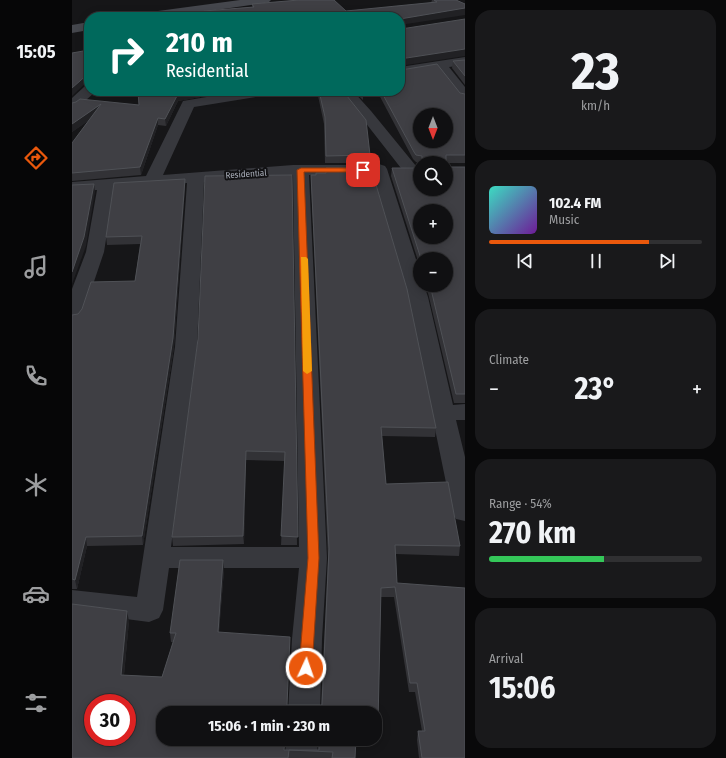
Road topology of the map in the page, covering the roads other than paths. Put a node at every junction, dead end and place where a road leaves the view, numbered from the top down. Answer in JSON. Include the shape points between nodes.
{"nodes":[{"id":1,"x":265,"y":0,"type":"edge"},
{"id":2,"x":179,"y":12,"type":"edge"},
{"id":3,"x":84,"y":27,"type":"edge"},
{"id":4,"x":72,"y":29,"type":"edge"},
{"id":5,"x":465,"y":61,"type":"edge"},
{"id":6,"x":440,"y":65,"type":"junction"},
{"id":7,"x":405,"y":70,"type":"edge"},
{"id":8,"x":84,"y":94,"type":"edge"},
{"id":9,"x":237,"y":96,"type":"edge"},
{"id":10,"x":350,"y":96,"type":"edge"},
{"id":11,"x":465,"y":96,"type":"edge"},
{"id":12,"x":72,"y":105,"type":"edge"},
{"id":13,"x":413,"y":167,"type":"edge"},
{"id":14,"x":413,"y":169,"type":"edge"},
{"id":15,"x":301,"y":170,"type":"junction"},
{"id":16,"x":379,"y":170,"type":"junction"},
{"id":17,"x":196,"y":178,"type":"junction"},
{"id":18,"x":152,"y":181,"type":"junction"},
{"id":19,"x":106,"y":185,"type":"junction"},
{"id":20,"x":72,"y":187,"type":"edge"},
{"id":21,"x":72,"y":317,"type":"edge"},
{"id":22,"x":454,"y":412,"type":"edge"},
{"id":23,"x":465,"y":512,"type":"edge"},
{"id":24,"x":156,"y":557,"type":"junction"},
{"id":25,"x":313,"y":558,"type":"junction"},
{"id":26,"x":72,"y":601,"type":"edge"},
{"id":27,"x":304,"y":706,"type":"edge"},
{"id":28,"x":302,"y":746,"type":"edge"},
{"id":29,"x":302,"y":758,"type":"edge"}],
"edges":[{"from":1,"to":2,"type":"main road"},
{"from":3,"to":4,"type":"main road"},
{"from":5,"to":6,"type":"street"},
{"from":6,"to":7,"type":"street"},
{"from":6,"to":11,"type":"street"},
{"from":8,"to":12,"type":"street"},
{"from":9,"to":18,"type":"street","via":[[188,104]]},
{"from":10,"to":13,"type":"street"},
{"from":14,"to":16,"type":"street","name":"Residential"},
{"from":15,"to":16,"type":"street","name":"Residential"},
{"from":15,"to":17,"type":"street","name":"Residential"},
{"from":15,"to":25,"type":"street"},
{"from":16,"to":22,"type":"street"},
{"from":17,"to":18,"type":"street","name":"Residential"},
{"from":17,"to":24,"type":"street","via":[[186,347]]},
{"from":18,"to":19,"type":"street","name":"Residential"},
{"from":19,"to":20,"type":"street","name":"Residential"},
{"from":19,"to":21,"type":"street","via":[[95,252]]},
{"from":22,"to":23,"type":"street"},
{"from":24,"to":25,"type":"street"},
{"from":24,"to":26,"type":"street","via":[[149,610]]},
{"from":25,"to":27,"type":"street"},
{"from":28,"to":29,"type":"street"}]}
